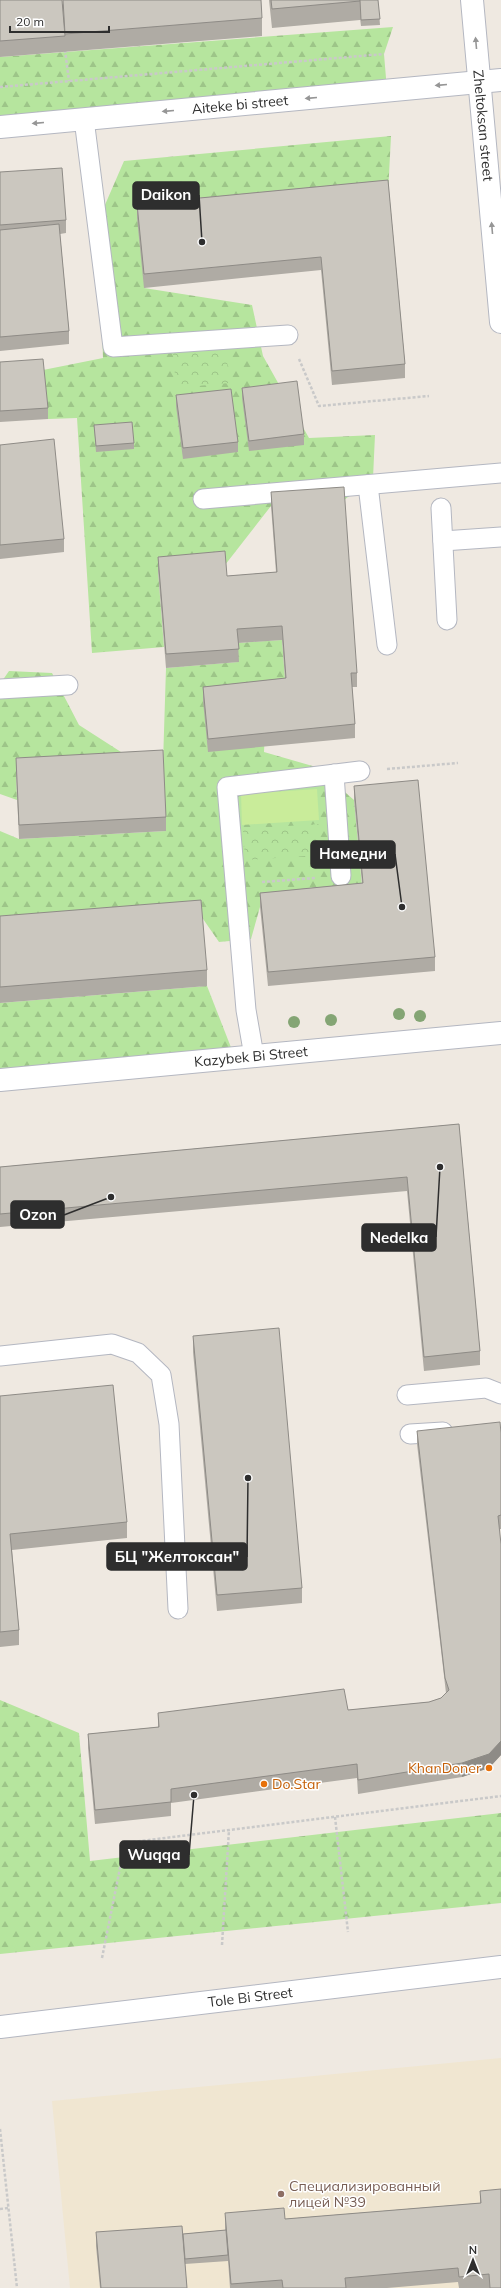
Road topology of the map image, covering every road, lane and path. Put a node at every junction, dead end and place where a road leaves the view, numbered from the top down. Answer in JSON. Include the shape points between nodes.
{"nodes":[{"id":1,"x":472,"y":0,"type":"edge"},
{"id":2,"x":65,"y":44,"type":"edge"},
{"id":3,"x":384,"y":54,"type":"dead end"},
{"id":4,"x":501,"y":80,"type":"edge"},
{"id":5,"x":69,"y":81,"type":"junction"},
{"id":6,"x":479,"y":82,"type":"junction"},
{"id":7,"x":0,"y":87,"type":"edge"},
{"id":8,"x":84,"y":119,"type":"junction"},
{"id":9,"x":0,"y":127,"type":"edge"},
{"id":10,"x":501,"y":322,"type":"edge"},
{"id":11,"x":288,"y":335,"type":"joint"},
{"id":12,"x":429,"y":396,"type":"dead end"},
{"id":13,"x":501,"y":473,"type":"edge"},
{"id":14,"x":368,"y":485,"type":"junction"},
{"id":15,"x":204,"y":499,"type":"dead end"},
{"id":16,"x":441,"y":508,"type":"dead end"},
{"id":17,"x":501,"y":536,"type":"edge"},
{"id":18,"x":443,"y":541,"type":"junction"},
{"id":19,"x":448,"y":620,"type":"dead end"},
{"id":20,"x":387,"y":645,"type":"dead end"},
{"id":21,"x":68,"y":685,"type":"dead end"},
{"id":22,"x":0,"y":689,"type":"edge"},
{"id":23,"x":458,"y":763,"type":"dead end"},
{"id":24,"x":360,"y":771,"type":"joint"},
{"id":25,"x":334,"y":774,"type":"junction"},
{"id":26,"x":341,"y":876,"type":"joint"},
{"id":27,"x":235,"y":884,"type":"junction"},
{"id":28,"x":501,"y":1033,"type":"edge"},
{"id":29,"x":254,"y":1056,"type":"junction"},
{"id":30,"x":0,"y":1080,"type":"edge"},
{"id":31,"x":0,"y":1356,"type":"edge"},
{"id":32,"x":501,"y":1394,"type":"edge"},
{"id":33,"x":407,"y":1395,"type":"dead end"},
{"id":34,"x":464,"y":1431,"type":"edge"},
{"id":35,"x":410,"y":1434,"type":"dead end"},
{"id":36,"x":178,"y":1609,"type":"dead end"},
{"id":37,"x":501,"y":1796,"type":"edge"},
{"id":38,"x":335,"y":1817,"type":"junction"},
{"id":39,"x":228,"y":1830,"type":"junction"},
{"id":40,"x":348,"y":1932,"type":"dead end"},
{"id":41,"x":222,"y":1945,"type":"dead end"},
{"id":42,"x":102,"y":1958,"type":"dead end"},
{"id":43,"x":501,"y":1967,"type":"edge"},
{"id":44,"x":0,"y":2027,"type":"edge"},
{"id":45,"x":0,"y":2129,"type":"edge"},
{"id":46,"x":8,"y":2208,"type":"junction"},
{"id":47,"x":0,"y":2209,"type":"edge"},
{"id":48,"x":17,"y":2288,"type":"edge"}],
"edges":[{"from":6,"to":1,"type":"street","name":"Zheltoksan street","one_way":true},
{"from":2,"to":5,"type":"path"},
{"from":3,"to":5,"type":"path"},
{"from":4,"to":6,"type":"street"},
{"from":5,"to":7,"type":"path"},
{"from":6,"to":8,"type":"street","name":"Aiteke bi street","one_way":true},
{"from":10,"to":6,"type":"street","name":"Zheltoksan street","one_way":true},
{"from":8,"to":9,"type":"street","name":"Aiteke bi street","one_way":true},
{"from":8,"to":11,"type":"lane","via":[[113,347]]},
{"from":11,"to":12,"type":"path","via":[[319,406]]},
{"from":13,"to":14,"type":"lane"},
{"from":14,"to":15,"type":"lane"},
{"from":14,"to":20,"type":"lane"},
{"from":16,"to":18,"type":"lane"},
{"from":17,"to":18,"type":"lane"},
{"from":18,"to":19,"type":"lane"},
{"from":21,"to":22,"type":"lane"},
{"from":23,"to":24,"type":"path"},
{"from":24,"to":25,"type":"lane"},
{"from":25,"to":26,"type":"lane"},
{"from":25,"to":27,"type":"lane","via":[[227,787]]},
{"from":26,"to":27,"type":"path"},
{"from":27,"to":29,"type":"lane","via":[[246,1010]]},
{"from":28,"to":29,"type":"street","name":"Kazybek Bi Street"},
{"from":29,"to":30,"type":"street","name":"Kazybek Bi Street"},
{"from":31,"to":36,"type":"lane","via":[[112,1344],[138,1353],[162,1375],[169,1424]]},
{"from":32,"to":33,"type":"lane","via":[[486,1388]]},
{"from":34,"to":35,"type":"lane"},
{"from":37,"to":38,"type":"path"},
{"from":38,"to":39,"type":"path"},
{"from":38,"to":40,"type":"path"},
{"from":39,"to":41,"type":"path"},
{"from":39,"to":42,"type":"path","via":[[125,1843]]},
{"from":43,"to":44,"type":"street","name":"Tole Bi Street"},
{"from":45,"to":46,"type":"path"},
{"from":46,"to":47,"type":"path"},
{"from":46,"to":48,"type":"path"}]}
